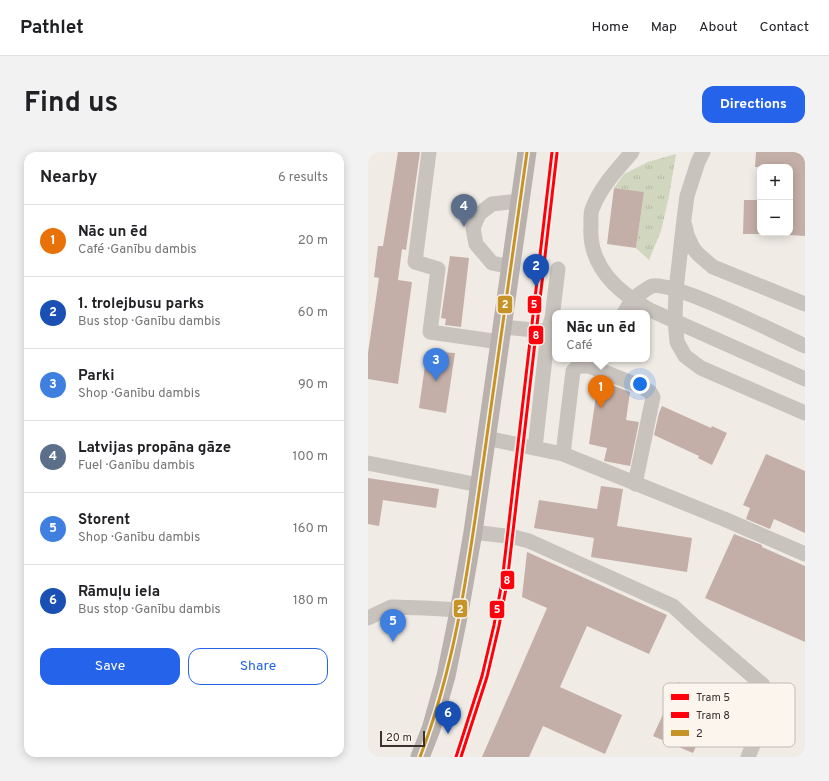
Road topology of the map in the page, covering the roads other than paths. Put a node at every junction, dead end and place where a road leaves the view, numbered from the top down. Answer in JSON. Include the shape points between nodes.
{"nodes":[{"id":1,"x":429,"y":152,"type":"edge"},
{"id":2,"x":527,"y":152,"type":"edge"},
{"id":3,"x":631,"y":152,"type":"edge"},
{"id":4,"x":703,"y":152,"type":"edge"},
{"id":5,"x":520,"y":201,"type":"junction"},
{"id":6,"x":684,"y":219,"type":"junction"},
{"id":7,"x":511,"y":267,"type":"junction"},
{"id":8,"x":558,"y":269,"type":"dead end"},
{"id":9,"x":676,"y":290,"type":"junction"},
{"id":10,"x":632,"y":300,"type":"junction"},
{"id":11,"x":805,"y":304,"type":"edge"},
{"id":12,"x":553,"y":310,"type":"edge"},
{"id":13,"x":626,"y":310,"type":"edge"},
{"id":14,"x":552,"y":318,"type":"edge"},
{"id":15,"x":675,"y":320,"type":"junction"},
{"id":16,"x":551,"y":332,"type":"edge"},
{"id":17,"x":501,"y":334,"type":"junction"},
{"id":18,"x":805,"y":346,"type":"edge"},
{"id":19,"x":805,"y":379,"type":"edge"},
{"id":20,"x":805,"y":414,"type":"edge"},
{"id":21,"x":486,"y":438,"type":"junction"},
{"id":22,"x":535,"y":448,"type":"junction"},
{"id":23,"x":563,"y":454,"type":"junction"},
{"id":24,"x":368,"y":463,"type":"edge"},
{"id":25,"x":635,"y":484,"type":"junction"},
{"id":26,"x":479,"y":485,"type":"junction"},
{"id":27,"x":473,"y":532,"type":"junction"},
{"id":28,"x":805,"y":554,"type":"edge"},
{"id":29,"x":460,"y":610,"type":"junction"},
{"id":30,"x":368,"y":618,"type":"edge"},
{"id":31,"x":761,"y":683,"type":"edge"},
{"id":32,"x":752,"y":747,"type":"edge"},
{"id":33,"x":420,"y":757,"type":"edge"},
{"id":34,"x":748,"y":757,"type":"edge"}],
"edges":[{"from":1,"to":17,"type":"lane","via":[[415,262],[438,269],[430,332]]},
{"from":2,"to":5,"type":"main road"},
{"from":3,"to":10,"type":"lane","via":[[607,182],[592,209],[590,238],[609,280]]},
{"from":4,"to":6,"type":"lane","via":[[687,196]]},
{"from":5,"to":7,"type":"main road"},
{"from":5,"to":7,"type":"lane","via":[[492,204],[479,214],[474,228],[476,244],[492,263]]},
{"from":6,"to":9,"type":"lane"},
{"from":6,"to":11,"type":"lane","via":[[693,248],[713,267]]},
{"from":7,"to":17,"type":"main road"},
{"from":8,"to":12,"type":"lane"},
{"from":9,"to":10,"type":"lane","via":[[652,286]]},
{"from":9,"to":15,"type":"lane"},
{"from":9,"to":18,"type":"lane","via":[[728,310]]},
{"from":10,"to":13,"type":"lane"},
{"from":10,"to":15,"type":"lane"},
{"from":14,"to":16,"type":"lane"},
{"from":15,"to":19,"type":"lane"},
{"from":15,"to":20,"type":"lane","via":[[677,342],[685,356],[701,368]]},
{"from":16,"to":17,"type":"lane"},
{"from":16,"to":22,"type":"lane"},
{"from":17,"to":21,"type":"main road"},
{"from":21,"to":22,"type":"lane"},
{"from":21,"to":26,"type":"main road"},
{"from":22,"to":23,"type":"lane"},
{"from":23,"to":25,"type":"lane"},
{"from":23,"to":25,"type":"lane","via":[[573,372],[578,366],[589,366],[642,387],[653,397]]},
{"from":24,"to":26,"type":"lane"},
{"from":25,"to":28,"type":"lane"},
{"from":26,"to":27,"type":"main road"},
{"from":27,"to":29,"type":"main road"},
{"from":27,"to":31,"type":"lane","via":[[529,541],[674,606]]},
{"from":29,"to":30,"type":"lane","via":[[391,607]]},
{"from":29,"to":33,"type":"main road","via":[[446,676]]},
{"from":32,"to":34,"type":"lane"}]}
